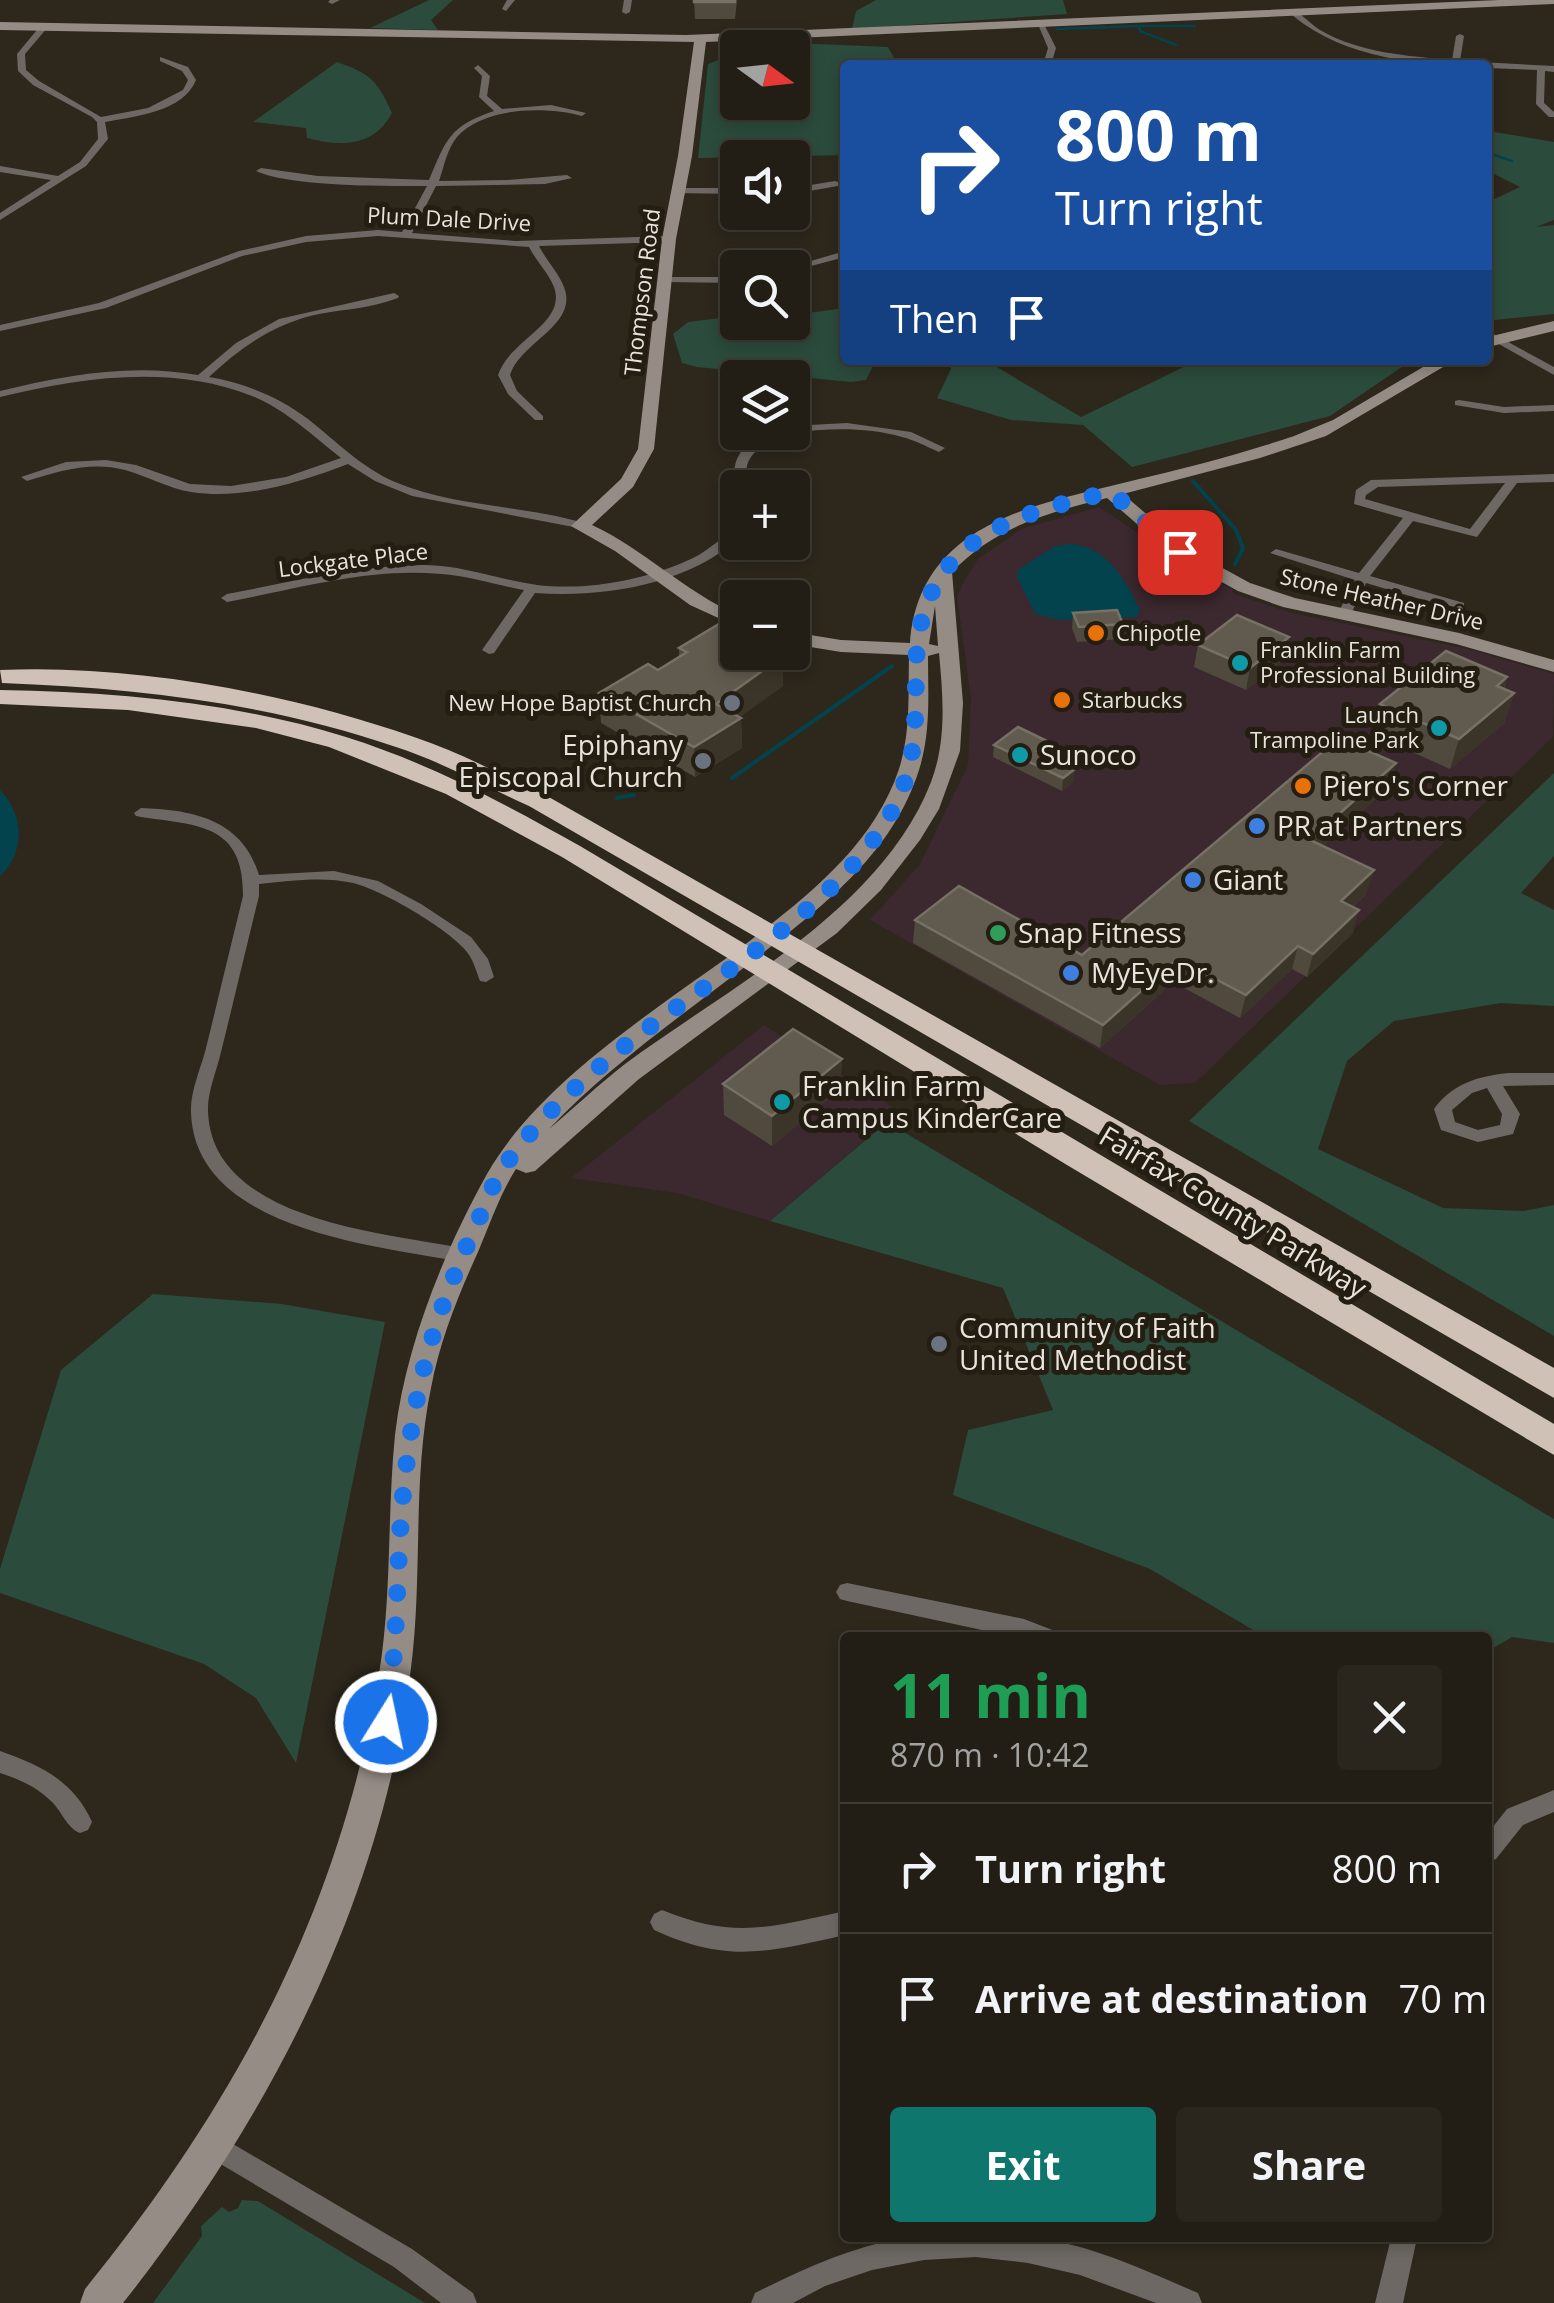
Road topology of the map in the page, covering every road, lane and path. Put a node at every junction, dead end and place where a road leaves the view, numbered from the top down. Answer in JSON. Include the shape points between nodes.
{"nodes":[{"id":1,"x":628,"y":0,"type":"edge"},
{"id":2,"x":1554,"y":2,"type":"edge"},
{"id":3,"x":626,"y":12,"type":"dead end"},
{"id":4,"x":1295,"y":12,"type":"junction"},
{"id":5,"x":1040,"y":24,"type":"junction"},
{"id":6,"x":0,"y":26,"type":"edge"},
{"id":7,"x":44,"y":26,"type":"junction"},
{"id":8,"x":1460,"y":36,"type":"dead end"},
{"id":9,"x":700,"y":38,"type":"junction"},
{"id":10,"x":1373,"y":52,"type":"junction"},
{"id":11,"x":163,"y":59,"type":"dead end"},
{"id":12,"x":1048,"y":60,"type":"edge"},
{"id":13,"x":1365,"y":60,"type":"edge"},
{"id":14,"x":1456,"y":60,"type":"joint"},
{"id":15,"x":1492,"y":63,"type":"edge"},
{"id":16,"x":478,"y":68,"type":"dead end"},
{"id":17,"x":1541,"y":68,"type":"junction"},
{"id":18,"x":1554,"y":70,"type":"edge"},
{"id":19,"x":582,"y":113,"type":"dead end"},
{"id":20,"x":502,"y":114,"type":"junction"},
{"id":21,"x":1552,"y":115,"type":"edge"},
{"id":22,"x":100,"y":120,"type":"junction"},
{"id":23,"x":0,"y":170,"type":"edge"},
{"id":24,"x":261,"y":171,"type":"dead end"},
{"id":25,"x":567,"y":178,"type":"dead end"},
{"id":26,"x":61,"y":179,"type":"junction"},
{"id":27,"x":435,"y":180,"type":"junction"},
{"id":28,"x":834,"y":184,"type":"dead end"},
{"id":29,"x":810,"y":188,"type":"edge"},
{"id":30,"x":677,"y":190,"type":"junction"},
{"id":31,"x":720,"y":191,"type":"edge"},
{"id":32,"x":0,"y":217,"type":"edge"},
{"id":33,"x":406,"y":234,"type":"junction"},
{"id":34,"x":669,"y":240,"type":"junction"},
{"id":35,"x":533,"y":244,"type":"junction"},
{"id":36,"x":840,"y":255,"type":"edge"},
{"id":37,"x":810,"y":263,"type":"edge"},
{"id":38,"x":666,"y":280,"type":"junction"},
{"id":39,"x":720,"y":280,"type":"edge"},
{"id":40,"x":394,"y":296,"type":"dead end"},
{"id":41,"x":1554,"y":326,"type":"edge"},
{"id":42,"x":0,"y":328,"type":"edge"},
{"id":43,"x":1492,"y":339,"type":"edge"},
{"id":44,"x":1492,"y":340,"type":"edge"},
{"id":45,"x":1438,"y":365,"type":"edge"},
{"id":46,"x":1554,"y":372,"type":"edge"},
{"id":47,"x":199,"y":380,"type":"junction"},
{"id":48,"x":0,"y":394,"type":"edge"},
{"id":49,"x":1460,"y":404,"type":"dead end"},
{"id":50,"x":1554,"y":408,"type":"edge"},
{"id":51,"x":539,"y":418,"type":"dead end"},
{"id":52,"x":810,"y":429,"type":"edge"},
{"id":53,"x":939,"y":448,"type":"dead end"},
{"id":54,"x":347,"y":460,"type":"junction"},
{"id":55,"x":27,"y":477,"type":"dead end"},
{"id":56,"x":1514,"y":478,"type":"junction"},
{"id":57,"x":1554,"y":478,"type":"edge"},
{"id":58,"x":1111,"y":492,"type":"junction"},
{"id":59,"x":1408,"y":518,"type":"junction"},
{"id":60,"x":580,"y":526,"type":"junction"},
{"id":61,"x":720,"y":547,"type":"edge"},
{"id":62,"x":1276,"y":553,"type":"dead end"},
{"id":63,"x":660,"y":572,"type":"junction"},
{"id":64,"x":945,"y":574,"type":"junction"},
{"id":65,"x":1362,"y":578,"type":"junction"},
{"id":66,"x":532,"y":588,"type":"junction"},
{"id":67,"x":227,"y":598,"type":"dead end"},
{"id":68,"x":1459,"y":606,"type":"dead end"},
{"id":69,"x":720,"y":613,"type":"edge"},
{"id":70,"x":1344,"y":615,"type":"junction"},
{"id":71,"x":810,"y":640,"type":"edge"},
{"id":72,"x":488,"y":650,"type":"dead end"},
{"id":73,"x":918,"y":650,"type":"junction"},
{"id":74,"x":946,"y":650,"type":"junction"},
{"id":75,"x":1554,"y":666,"type":"edge"},
{"id":76,"x":0,"y":676,"type":"edge"},
{"id":77,"x":0,"y":697,"type":"edge"},
{"id":78,"x":141,"y":813,"type":"dead end"},
{"id":79,"x":253,"y":880,"type":"junction"},
{"id":80,"x":783,"y":944,"type":"junction"},
{"id":81,"x":756,"y":964,"type":"junction"},
{"id":82,"x":486,"y":976,"type":"dead end"},
{"id":83,"x":1554,"y":1079,"type":"edge"},
{"id":84,"x":1492,"y":1081,"type":"dead end"},
{"id":85,"x":462,"y":1255,"type":"junction"},
{"id":86,"x":1554,"y":1384,"type":"edge"},
{"id":87,"x":1554,"y":1442,"type":"edge"},
{"id":88,"x":847,"y":1592,"type":"dead end"},
{"id":89,"x":1032,"y":1632,"type":"edge"},
{"id":90,"x":0,"y":1762,"type":"edge"},
{"id":91,"x":1554,"y":1801,"type":"edge"},
{"id":92,"x":80,"y":1822,"type":"dead end"},
{"id":93,"x":1492,"y":1845,"type":"edge"},
{"id":94,"x":662,"y":1922,"type":"dead end"},
{"id":95,"x":840,"y":1924,"type":"edge"},
{"id":96,"x":216,"y":2146,"type":"junction"},
{"id":97,"x":1403,"y":2242,"type":"edge"},
{"id":98,"x":1063,"y":2246,"type":"edge"},
{"id":99,"x":99,"y":2303,"type":"edge"},
{"id":100,"x":462,"y":2303,"type":"edge"},
{"id":101,"x":765,"y":2303,"type":"edge"},
{"id":102,"x":1188,"y":2303,"type":"edge"},
{"id":103,"x":1389,"y":2303,"type":"edge"}],
"edges":[{"from":1,"to":3,"type":"street"},
{"from":2,"to":4,"type":"street"},
{"from":4,"to":5,"type":"street"},
{"from":4,"to":10,"type":"street","via":[[1320,36]]},
{"from":5,"to":9,"type":"street"},
{"from":5,"to":12,"type":"street","via":[[1052,48]]},
{"from":6,"to":7,"type":"street"},
{"from":7,"to":9,"type":"street"},
{"from":7,"to":22,"type":"street","via":[[21,54],[22,70]]},
{"from":8,"to":14,"type":"street"},
{"from":9,"to":30,"type":"street","name":"Thompson Road"},
{"from":10,"to":13,"type":"street"},
{"from":10,"to":14,"type":"street"},
{"from":11,"to":22,"type":"street","via":[[188,72],[188,92],[151,110]]},
{"from":15,"to":17,"type":"street"},
{"from":16,"to":20,"type":"street","via":[[486,76],[484,97]]},
{"from":17,"to":18,"type":"street"},
{"from":17,"to":21,"type":"street","via":[[1540,104]]},
{"from":19,"to":20,"type":"street","via":[[547,108]]},
{"from":20,"to":27,"type":"street","via":[[454,135]]},
{"from":22,"to":26,"type":"street","via":[[99,148]]},
{"from":23,"to":26,"type":"street"},
{"from":24,"to":27,"type":"street"},
{"from":25,"to":27,"type":"street"},
{"from":26,"to":32,"type":"street"},
{"from":27,"to":33,"type":"street"},
{"from":28,"to":29,"type":"street"},
{"from":30,"to":31,"type":"street"},
{"from":30,"to":34,"type":"street","name":"Thompson Road"},
{"from":33,"to":35,"type":"street","name":"Plum Dale Drive"},
{"from":33,"to":42,"type":"street","name":"Plum Dale Drive","via":[[326,236],[264,248],[102,306]]},
{"from":34,"to":35,"type":"street","name":"Plum Dale Drive"},
{"from":34,"to":38,"type":"street","name":"Thompson Road"},
{"from":35,"to":51,"type":"street","via":[[561,302],[548,327],[510,356],[504,375]]},
{"from":36,"to":37,"type":"street"},
{"from":38,"to":39,"type":"street"},
{"from":38,"to":60,"type":"street","name":"Thompson Road","via":[[641,464]]},
{"from":40,"to":47,"type":"street","via":[[263,328]]},
{"from":41,"to":43,"type":"street"},
{"from":44,"to":46,"type":"street"},
{"from":45,"to":58,"type":"street","via":[[1328,429]]},
{"from":47,"to":48,"type":"street","via":[[100,377]]},
{"from":47,"to":54,"type":"street","via":[[278,404]]},
{"from":49,"to":50,"type":"street"},
{"from":52,"to":53,"type":"street","via":[[851,427]]},
{"from":54,"to":55,"type":"street","via":[[283,483],[225,490],[174,484],[109,464],[73,464]]},
{"from":54,"to":60,"type":"street","via":[[418,494]]},
{"from":56,"to":57,"type":"street"},
{"from":56,"to":59,"type":"street","via":[[1473,534]]},
{"from":56,"to":59,"type":"street","via":[[1375,483],[1357,497],[1361,505]]},
{"from":58,"to":64,"type":"street","via":[[1004,523],[972,543]]},
{"from":58,"to":70,"type":"street","name":"Stone Heather Drive","via":[[1180,552],[1220,576],[1271,598]]},
{"from":59,"to":65,"type":"street"},
{"from":60,"to":63,"type":"street"},
{"from":61,"to":63,"type":"street","name":"Lockgate Place"},
{"from":62,"to":65,"type":"street"},
{"from":63,"to":66,"type":"street","name":"Lockgate Place","via":[[595,589]]},
{"from":63,"to":69,"type":"street","via":[[689,598]]},
{"from":64,"to":73,"type":"street","via":[[926,598]]},
{"from":64,"to":74,"type":"street"},
{"from":65,"to":68,"type":"street"},
{"from":65,"to":70,"type":"street"},
{"from":66,"to":67,"type":"street","name":"Lockgate Place","via":[[423,568]]},
{"from":66,"to":72,"type":"street"},
{"from":70,"to":75,"type":"street","name":"Stone Heather Drive"},
{"from":71,"to":73,"type":"street"},
{"from":73,"to":74,"type":"street"},
{"from":73,"to":80,"type":"street","via":[[914,752],[896,802]]},
{"from":74,"to":80,"type":"street","via":[[954,718],[936,792],[857,903]]},
{"from":76,"to":80,"type":"highway","name":"Fairfax County Parkway","via":[[226,695],[409,744],[538,801]]},
{"from":77,"to":81,"type":"highway","name":"Fairfax County Parkway","via":[[186,710],[337,742],[451,788]]},
{"from":78,"to":79,"type":"street","via":[[176,814],[224,834],[248,856]]},
{"from":79,"to":82,"type":"street","via":[[334,874],[374,882],[468,942]]},
{"from":79,"to":85,"type":"street","via":[[199,1110],[211,1158],[244,1194],[284,1214]]},
{"from":80,"to":81,"type":"street"},
{"from":80,"to":86,"type":"highway","name":"Fairfax County Parkway"},
{"from":81,"to":85,"type":"street","via":[[699,1020],[570,1121],[482,1213]]},
{"from":81,"to":87,"type":"highway","name":"Fairfax County Parkway"},
{"from":83,"to":84,"type":"street"},
{"from":85,"to":96,"type":"street","via":[[413,1404],[396,1664],[376,1775],[330,1917]]},
{"from":88,"to":89,"type":"street"},
{"from":90,"to":92,"type":"street","via":[[54,1786]]},
{"from":91,"to":93,"type":"street","via":[[1514,1817]]},
{"from":94,"to":95,"type":"street","via":[[716,1943]]},
{"from":96,"to":99,"type":"street","via":[[147,2247]]},
{"from":96,"to":100,"type":"street","via":[[403,2258]]},
{"from":97,"to":103,"type":"street"},
{"from":98,"to":101,"type":"street","via":[[951,2243],[898,2250],[845,2264]]},
{"from":98,"to":102,"type":"street"}]}
